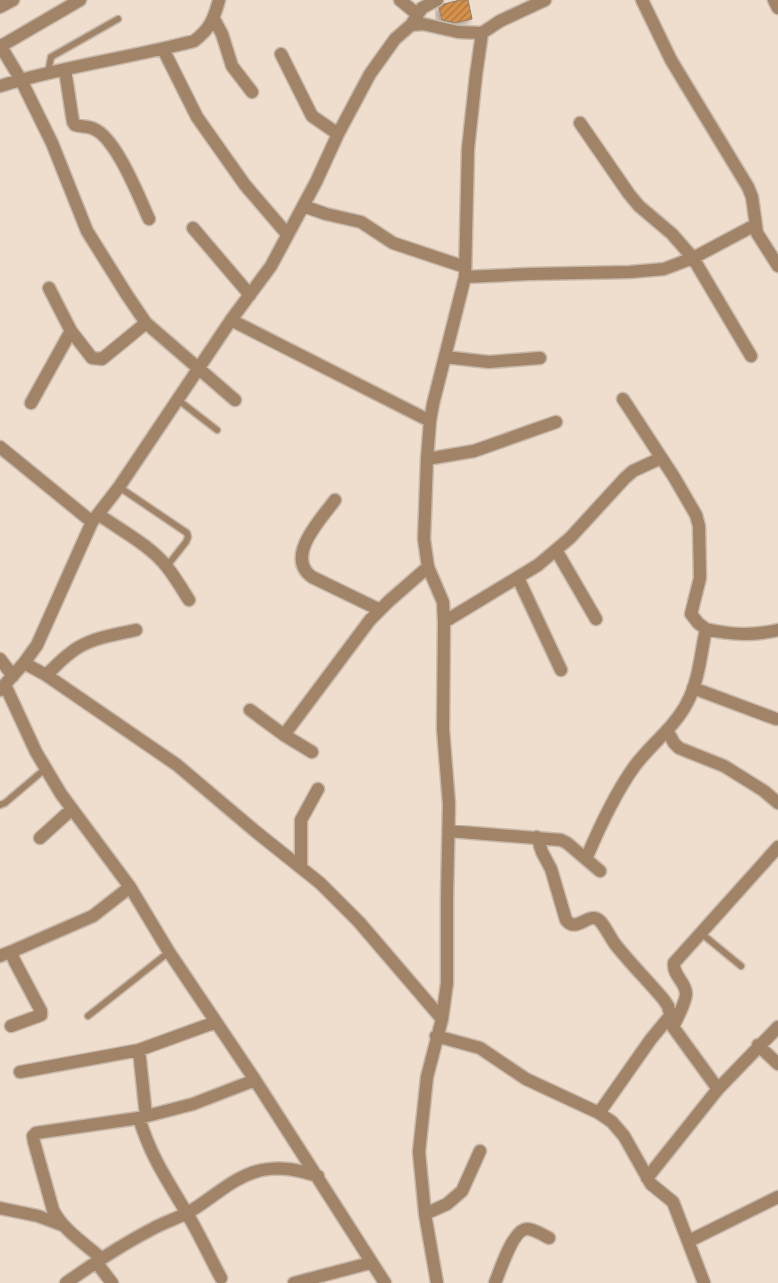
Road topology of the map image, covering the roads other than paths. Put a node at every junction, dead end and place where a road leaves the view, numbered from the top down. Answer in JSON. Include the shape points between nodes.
{"nodes":[{"id":1,"x":13,"y":0,"type":"edge"},
{"id":2,"x":80,"y":0,"type":"edge"},
{"id":3,"x":219,"y":0,"type":"edge"},
{"id":4,"x":400,"y":0,"type":"edge"},
{"id":5,"x":437,"y":0,"type":"edge"},
{"id":6,"x":544,"y":0,"type":"edge"},
{"id":7,"x":642,"y":0,"type":"edge"},
{"id":8,"x":774,"y":0,"type":"edge"},
{"id":9,"x":0,"y":8,"type":"edge"},
{"id":10,"x":778,"y":8,"type":"edge"},
{"id":11,"x":118,"y":19,"type":"dead end"},
{"id":12,"x":214,"y":19,"type":"junction"},
{"id":13,"x":414,"y":19,"type":"junction"},
{"id":14,"x":482,"y":33,"type":"junction"},
{"id":15,"x":0,"y":45,"type":"edge"},
{"id":16,"x":163,"y":49,"type":"junction"},
{"id":17,"x":281,"y":54,"type":"dead end"},
{"id":18,"x":65,"y":70,"type":"junction"},
{"id":19,"x":48,"y":73,"type":"junction"},
{"id":20,"x":21,"y":80,"type":"junction"},
{"id":21,"x":0,"y":86,"type":"edge"},
{"id":22,"x":252,"y":92,"type":"dead end"},
{"id":23,"x":580,"y":123,"type":"dead end"},
{"id":24,"x":338,"y":134,"type":"junction"},
{"id":25,"x":303,"y":206,"type":"junction"},
{"id":26,"x":149,"y":218,"type":"dead end"},
{"id":27,"x":755,"y":225,"type":"junction"},
{"id":28,"x":193,"y":228,"type":"dead end"},
{"id":29,"x":287,"y":234,"type":"junction"},
{"id":30,"x":692,"y":258,"type":"junction"},
{"id":31,"x":778,"y":266,"type":"edge"},
{"id":32,"x":465,"y":272,"type":"junction"},
{"id":33,"x":49,"y":288,"type":"dead end"},
{"id":34,"x":250,"y":295,"type":"junction"},
{"id":35,"x":231,"y":320,"type":"junction"},
{"id":36,"x":146,"y":323,"type":"junction"},
{"id":37,"x":71,"y":331,"type":"junction"},
{"id":38,"x":751,"y":356,"type":"dead end"},
{"id":39,"x":445,"y":357,"type":"junction"},
{"id":40,"x":540,"y":358,"type":"dead end"},
{"id":41,"x":198,"y":368,"type":"junction"},
{"id":42,"x":177,"y":399,"type":"junction"},
{"id":43,"x":623,"y":399,"type":"dead end"},
{"id":44,"x":235,"y":400,"type":"dead end"},
{"id":45,"x":31,"y":403,"type":"dead end"},
{"id":46,"x":430,"y":421,"type":"junction"},
{"id":47,"x":556,"y":422,"type":"dead end"},
{"id":48,"x":217,"y":430,"type":"dead end"},
{"id":49,"x":0,"y":447,"type":"edge"},
{"id":50,"x":661,"y":458,"type":"junction"},
{"id":51,"x":426,"y":459,"type":"junction"},
{"id":52,"x":119,"y":486,"type":"junction"},
{"id":53,"x":335,"y":500,"type":"dead end"},
{"id":54,"x":95,"y":518,"type":"junction"},
{"id":55,"x":556,"y":550,"type":"junction"},
{"id":56,"x":167,"y":566,"type":"junction"},
{"id":57,"x":428,"y":567,"type":"junction"},
{"id":58,"x":518,"y":578,"type":"junction"},
{"id":59,"x":189,"y":600,"type":"dead end"},
{"id":60,"x":380,"y":610,"type":"junction"},
{"id":61,"x":596,"y":619,"type":"dead end"},
{"id":62,"x":444,"y":622,"type":"junction"},
{"id":63,"x":706,"y":628,"type":"junction"},
{"id":64,"x":136,"y":630,"type":"dead end"},
{"id":65,"x":778,"y":630,"type":"edge"},
{"id":66,"x":0,"y":659,"type":"edge"},
{"id":67,"x":24,"y":664,"type":"junction"},
{"id":68,"x":561,"y":670,"type":"dead end"},
{"id":69,"x":46,"y":675,"type":"junction"},
{"id":70,"x":6,"y":684,"type":"edge"},
{"id":71,"x":693,"y":688,"type":"junction"},
{"id":72,"x":250,"y":710,"type":"dead end"},
{"id":73,"x":776,"y":718,"type":"dead end"},
{"id":74,"x":666,"y":730,"type":"junction"},
{"id":75,"x":284,"y":735,"type":"junction"},
{"id":76,"x":312,"y":752,"type":"dead end"},
{"id":77,"x":45,"y":769,"type":"junction"},
{"id":78,"x":318,"y":789,"type":"dead end"},
{"id":79,"x":778,"y":804,"type":"edge"},
{"id":80,"x":0,"y":805,"type":"edge"},
{"id":81,"x":72,"y":809,"type":"junction"},
{"id":82,"x":449,"y":831,"type":"junction"},
{"id":83,"x":537,"y":837,"type":"junction"},
{"id":84,"x":40,"y":838,"type":"dead end"},
{"id":85,"x":778,"y":847,"type":"edge"},
{"id":86,"x":586,"y":859,"type":"junction"},
{"id":87,"x":301,"y":866,"type":"junction"},
{"id":88,"x":600,"y":870,"type":"dead end"},
{"id":89,"x":130,"y":886,"type":"junction"},
{"id":90,"x":702,"y":934,"type":"junction"},
{"id":91,"x":15,"y":950,"type":"junction"},
{"id":92,"x":169,"y":952,"type":"junction"},
{"id":93,"x":0,"y":956,"type":"edge"},
{"id":94,"x":741,"y":966,"type":"dead end"},
{"id":95,"x":88,"y":1016,"type":"dead end"},
{"id":96,"x":442,"y":1019,"type":"junction"},
{"id":97,"x":672,"y":1021,"type":"junction"},
{"id":98,"x":216,"y":1022,"type":"junction"},
{"id":99,"x":11,"y":1026,"type":"dead end"},
{"id":100,"x":778,"y":1027,"type":"edge"},
{"id":101,"x":436,"y":1036,"type":"junction"},
{"id":102,"x":758,"y":1045,"type":"junction"},
{"id":103,"x":139,"y":1050,"type":"junction"},
{"id":104,"x":778,"y":1064,"type":"edge"},
{"id":105,"x":20,"y":1072,"type":"dead end"},
{"id":106,"x":255,"y":1080,"type":"junction"},
{"id":107,"x":718,"y":1089,"type":"junction"},
{"id":108,"x":599,"y":1113,"type":"junction"},
{"id":109,"x":143,"y":1117,"type":"junction"},
{"id":110,"x":480,"y":1151,"type":"dead end"},
{"id":111,"x":318,"y":1176,"type":"junction"},
{"id":112,"x":646,"y":1178,"type":"junction"},
{"id":113,"x":778,"y":1197,"type":"edge"},
{"id":114,"x":0,"y":1208,"type":"edge"},
{"id":115,"x":187,"y":1213,"type":"junction"},
{"id":116,"x":425,"y":1214,"type":"junction"},
{"id":117,"x":64,"y":1226,"type":"junction"},
{"id":118,"x":549,"y":1238,"type":"dead end"},
{"id":119,"x":689,"y":1241,"type":"junction"},
{"id":120,"x":99,"y":1260,"type":"junction"},
{"id":121,"x":370,"y":1263,"type":"junction"},
{"id":122,"x":221,"y":1278,"type":"dead end"},
{"id":123,"x":66,"y":1283,"type":"edge"},
{"id":124,"x":112,"y":1283,"type":"edge"},
{"id":125,"x":294,"y":1283,"type":"edge"},
{"id":126,"x":385,"y":1283,"type":"edge"},
{"id":127,"x":437,"y":1283,"type":"edge"},
{"id":128,"x":495,"y":1283,"type":"edge"},
{"id":129,"x":704,"y":1283,"type":"edge"}],
"edges":[{"from":1,"to":9,"type":"street"},
{"from":2,"to":15,"type":"street"},
{"from":3,"to":12,"type":"street"},
{"from":4,"to":13,"type":"street"},
{"from":5,"to":13,"type":"street","via":[[427,4]]},
{"from":6,"to":14,"type":"street"},
{"from":7,"to":27,"type":"street","via":[[671,60],[748,187]]},
{"from":8,"to":10,"type":"street"},
{"from":11,"to":19,"type":"lane","via":[[52,57]]},
{"from":12,"to":16,"type":"street","via":[[194,41]]},
{"from":12,"to":22,"type":"street","via":[[232,66]]},
{"from":13,"to":14,"type":"street","via":[[458,32]]},
{"from":13,"to":24,"type":"street","via":[[370,74]]},
{"from":14,"to":32,"type":"street","via":[[469,139]]},
{"from":15,"to":20,"type":"street"},
{"from":16,"to":18,"type":"street"},
{"from":16,"to":29,"type":"street","via":[[197,117],[245,185]]},
{"from":17,"to":24,"type":"street","via":[[312,116]]},
{"from":18,"to":19,"type":"street"},
{"from":18,"to":26,"type":"street","via":[[73,122],[102,134],[126,170]]},
{"from":19,"to":20,"type":"street"},
{"from":20,"to":21,"type":"street"},
{"from":20,"to":36,"type":"street","via":[[52,143],[87,231]]},
{"from":23,"to":30,"type":"street","via":[[629,194],[672,234]]},
{"from":24,"to":25,"type":"street"},
{"from":25,"to":29,"type":"street"},
{"from":25,"to":32,"type":"street","via":[[361,222],[393,242]]},
{"from":27,"to":30,"type":"street"},
{"from":27,"to":31,"type":"street","via":[[761,241]]},
{"from":28,"to":34,"type":"street"},
{"from":29,"to":34,"type":"street","via":[[271,266]]},
{"from":30,"to":32,"type":"street","via":[[664,269],[648,271]]},
{"from":30,"to":38,"type":"street"},
{"from":32,"to":39,"type":"street"},
{"from":33,"to":37,"type":"street"},
{"from":34,"to":35,"type":"street"},
{"from":35,"to":41,"type":"street"},
{"from":35,"to":46,"type":"street"},
{"from":36,"to":37,"type":"street","via":[[102,360],[92,358]]},
{"from":36,"to":41,"type":"street"},
{"from":37,"to":45,"type":"street"},
{"from":39,"to":40,"type":"street","via":[[489,362]]},
{"from":39,"to":46,"type":"street"},
{"from":41,"to":42,"type":"street"},
{"from":41,"to":44,"type":"street"},
{"from":42,"to":48,"type":"lane"},
{"from":42,"to":52,"type":"street"},
{"from":43,"to":50,"type":"street"},
{"from":46,"to":51,"type":"street"},
{"from":47,"to":51,"type":"street","via":[[474,451]]},
{"from":49,"to":54,"type":"street"},
{"from":50,"to":55,"type":"street","via":[[625,478]]},
{"from":50,"to":63,"type":"street","via":[[699,526],[701,571],[692,614]]},
{"from":51,"to":57,"type":"street","via":[[424,539]]},
{"from":52,"to":54,"type":"street"},
{"from":52,"to":56,"type":"lane","via":[[187,533],[186,542]]},
{"from":53,"to":60,"type":"street","via":[[306,539],[303,569],[312,577]]},
{"from":54,"to":56,"type":"street","via":[[147,548]]},
{"from":54,"to":67,"type":"street","via":[[37,645]]},
{"from":55,"to":58,"type":"street"},
{"from":55,"to":61,"type":"street"},
{"from":56,"to":59,"type":"street"},
{"from":57,"to":60,"type":"street"},
{"from":57,"to":62,"type":"street","via":[[443,602]]},
{"from":58,"to":62,"type":"street"},
{"from":58,"to":68,"type":"street"},
{"from":60,"to":75,"type":"street"},
{"from":62,"to":82,"type":"street","via":[[443,728]]},
{"from":63,"to":65,"type":"street","via":[[730,634]]},
{"from":63,"to":71,"type":"street"},
{"from":64,"to":69,"type":"street","via":[[80,646]]},
{"from":66,"to":70,"type":"street"},
{"from":67,"to":69,"type":"street"},
{"from":67,"to":70,"type":"street"},
{"from":69,"to":87,"type":"street","via":[[178,765]]},
{"from":70,"to":77,"type":"street"},
{"from":71,"to":73,"type":"street"},
{"from":71,"to":74,"type":"street","via":[[682,711]]},
{"from":72,"to":75,"type":"street"},
{"from":74,"to":79,"type":"street","via":[[679,748],[724,766],[764,791]]},
{"from":74,"to":86,"type":"street","via":[[625,782]]},
{"from":75,"to":76,"type":"street"},
{"from":77,"to":80,"type":"lane"},
{"from":77,"to":81,"type":"street"},
{"from":78,"to":87,"type":"street","via":[[301,820]]},
{"from":81,"to":84,"type":"street"},
{"from":81,"to":89,"type":"street"},
{"from":82,"to":83,"type":"street"},
{"from":82,"to":96,"type":"street","via":[[447,982]]},
{"from":83,"to":86,"type":"street","via":[[567,843]]},
{"from":83,"to":97,"type":"street","via":[[551,869],[566,920],[573,925],[591,918],[600,921],[614,943],[664,1000]]},
{"from":85,"to":90,"type":"street"},
{"from":86,"to":88,"type":"street"},
{"from":87,"to":96,"type":"street","via":[[341,903]]},
{"from":89,"to":91,"type":"street","via":[[93,916]]},
{"from":89,"to":92,"type":"street"},
{"from":90,"to":94,"type":"lane"},
{"from":90,"to":97,"type":"street","via":[[674,963],[686,994]]},
{"from":91,"to":93,"type":"street"},
{"from":91,"to":99,"type":"street","via":[[12,955],[41,1015]]},
{"from":92,"to":95,"type":"lane"},
{"from":92,"to":98,"type":"street"},
{"from":96,"to":101,"type":"street"},
{"from":97,"to":107,"type":"street"},
{"from":97,"to":108,"type":"street","via":[[651,1039]]},
{"from":98,"to":103,"type":"street"},
{"from":98,"to":106,"type":"street"},
{"from":100,"to":102,"type":"street"},
{"from":101,"to":108,"type":"street","via":[[480,1048],[526,1079]]},
{"from":101,"to":116,"type":"street","via":[[427,1077],[419,1152]]},
{"from":102,"to":104,"type":"street"},
{"from":102,"to":107,"type":"street"},
{"from":103,"to":105,"type":"street"},
{"from":103,"to":109,"type":"street"},
{"from":106,"to":109,"type":"street","via":[[193,1104]]},
{"from":106,"to":111,"type":"street"},
{"from":107,"to":112,"type":"street"},
{"from":108,"to":112,"type":"street","via":[[624,1136]]},
{"from":109,"to":115,"type":"street","via":[[147,1143]]},
{"from":109,"to":117,"type":"street","via":[[42,1131],[33,1136],[53,1210]]},
{"from":110,"to":116,"type":"street","via":[[462,1191],[447,1204]]},
{"from":111,"to":115,"type":"street","via":[[296,1169],[260,1170],[231,1183]]},
{"from":111,"to":121,"type":"street"},
{"from":112,"to":119,"type":"street","via":[[673,1202]]},
{"from":113,"to":119,"type":"street"},
{"from":114,"to":117,"type":"street","via":[[38,1216]]},
{"from":115,"to":120,"type":"street"},
{"from":115,"to":122,"type":"street"},
{"from":116,"to":127,"type":"street"},
{"from":117,"to":120,"type":"street"},
{"from":118,"to":128,"type":"street","via":[[530,1230],[519,1231]]},
{"from":119,"to":129,"type":"street"},
{"from":120,"to":123,"type":"street"},
{"from":120,"to":124,"type":"street"},
{"from":121,"to":125,"type":"street"},
{"from":121,"to":126,"type":"street"}]}
